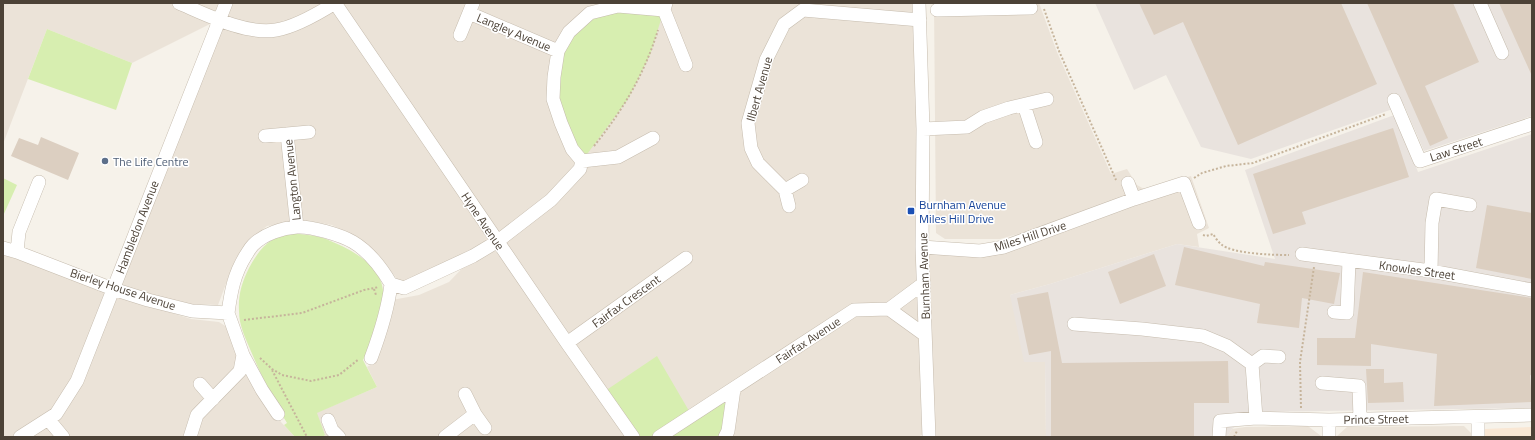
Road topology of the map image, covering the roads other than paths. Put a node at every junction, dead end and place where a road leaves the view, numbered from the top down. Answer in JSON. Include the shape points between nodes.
{"nodes":[{"id":1,"x":179,"y":3,"type":"edge"},
{"id":2,"x":226,"y":3,"type":"edge"},
{"id":3,"x":335,"y":3,"type":"edge"},
{"id":4,"x":919,"y":3,"type":"edge"},
{"id":5,"x":1480,"y":3,"type":"edge"},
{"id":6,"x":665,"y":6,"type":"edge"},
{"id":7,"x":988,"y":6,"type":"edge"},
{"id":8,"x":471,"y":8,"type":"edge"},
{"id":9,"x":1037,"y":8,"type":"road end"},
{"id":10,"x":937,"y":10,"type":"dead end"},
{"id":11,"x":219,"y":20,"type":"junction"},
{"id":12,"x":920,"y":20,"type":"junction"},
{"id":13,"x":460,"y":35,"type":"dead end"},
{"id":14,"x":558,"y":51,"type":"junction"},
{"id":15,"x":1502,"y":53,"type":"dead end"},
{"id":16,"x":686,"y":65,"type":"dead end"},
{"id":17,"x":1047,"y":99,"type":"dead end"},
{"id":18,"x":1024,"y":105,"type":"junction"},
{"id":19,"x":1397,"y":105,"type":"road end"},
{"id":20,"x":1532,"y":124,"type":"edge"},
{"id":21,"x":923,"y":129,"type":"junction"},
{"id":22,"x":310,"y":132,"type":"dead end"},
{"id":23,"x":287,"y":134,"type":"junction"},
{"id":24,"x":265,"y":136,"type":"dead end"},
{"id":25,"x":653,"y":138,"type":"dead end"},
{"id":26,"x":1036,"y":142,"type":"dead end"},
{"id":27,"x":582,"y":161,"type":"junction"},
{"id":28,"x":802,"y":180,"type":"dead end"},
{"id":29,"x":39,"y":182,"type":"dead end"},
{"id":30,"x":1123,"y":184,"type":"road end"},
{"id":31,"x":785,"y":190,"type":"junction"},
{"id":32,"x":1134,"y":199,"type":"junction"},
{"id":33,"x":789,"y":206,"type":"dead end"},
{"id":34,"x":1470,"y":206,"type":"dead end"},
{"id":35,"x":1199,"y":223,"type":"road end"},
{"id":36,"x":298,"y":227,"type":"junction"},
{"id":37,"x":498,"y":241,"type":"junction"},
{"id":38,"x":922,"y":247,"type":"junction"},
{"id":39,"x":3,"y":248,"type":"edge"},
{"id":40,"x":17,"y":252,"type":"junction"},
{"id":41,"x":1302,"y":254,"type":"road end"},
{"id":42,"x":686,"y":258,"type":"dead end"},
{"id":43,"x":1349,"y":261,"type":"junction"},
{"id":44,"x":1431,"y":271,"type":"junction"},
{"id":45,"x":924,"y":283,"type":"junction"},
{"id":46,"x":391,"y":284,"type":"junction"},
{"id":47,"x":113,"y":289,"type":"junction"},
{"id":48,"x":1532,"y":290,"type":"edge"},
{"id":49,"x":889,"y":309,"type":"junction"},
{"id":50,"x":1334,"y":312,"type":"dead end"},
{"id":51,"x":230,"y":317,"type":"junction"},
{"id":52,"x":1074,"y":324,"type":"dead end"},
{"id":53,"x":926,"y":335,"type":"junction"},
{"id":54,"x":567,"y":343,"type":"junction"},
{"id":55,"x":243,"y":355,"type":"junction"},
{"id":56,"x":1279,"y":357,"type":"dead end"},
{"id":57,"x":366,"y":358,"type":"road end"},
{"id":58,"x":1252,"y":364,"type":"junction"},
{"id":59,"x":1322,"y":383,"type":"dead end"},
{"id":60,"x":200,"y":384,"type":"dead end"},
{"id":61,"x":734,"y":388,"type":"junction"},
{"id":62,"x":464,"y":394,"type":"dead end"},
{"id":63,"x":213,"y":399,"type":"junction"},
{"id":64,"x":278,"y":414,"type":"dead end"},
{"id":65,"x":475,"y":414,"type":"junction"},
{"id":66,"x":1532,"y":415,"type":"edge"},
{"id":67,"x":1478,"y":417,"type":"junction"},
{"id":68,"x":1256,"y":418,"type":"junction"},
{"id":69,"x":48,"y":419,"type":"junction"},
{"id":70,"x":1360,"y":419,"type":"junction"},
{"id":71,"x":328,"y":420,"type":"dead end"},
{"id":72,"x":1329,"y":420,"type":"junction"},
{"id":73,"x":485,"y":428,"type":"dead end"},
{"id":74,"x":926,"y":434,"type":"edge"},
{"id":75,"x":20,"y":437,"type":"edge"},
{"id":76,"x":63,"y":437,"type":"edge"},
{"id":77,"x":190,"y":437,"type":"edge"},
{"id":78,"x":339,"y":437,"type":"edge"},
{"id":79,"x":445,"y":437,"type":"edge"},
{"id":80,"x":633,"y":437,"type":"edge"},
{"id":81,"x":659,"y":437,"type":"edge"},
{"id":82,"x":726,"y":437,"type":"edge"},
{"id":83,"x":1219,"y":437,"type":"edge"},
{"id":84,"x":1329,"y":437,"type":"edge"},
{"id":85,"x":1478,"y":437,"type":"edge"}],
"edges":[{"from":1,"to":11,"type":"street"},
{"from":2,"to":11,"type":"street","name":"Hambledon Avenue"},
{"from":3,"to":11,"type":"street","via":[[307,19],[276,30],[249,29]]},
{"from":3,"to":37,"type":"street","name":"Hyne Avenue"},
{"from":4,"to":12,"type":"street","name":"Burnham Avenue"},
{"from":5,"to":15,"type":"street"},
{"from":6,"to":14,"type":"street","via":[[618,6],[590,13],[569,32]]},
{"from":6,"to":16,"type":"street"},
{"from":7,"to":9,"type":"street","via":[[1009,9]]},
{"from":7,"to":10,"type":"street","via":[[972,10]]},
{"from":8,"to":13,"type":"street","name":"Langley Avenue"},
{"from":8,"to":14,"type":"street","name":"Langley Avenue"},
{"from":11,"to":47,"type":"street","name":"Hambledon Avenue"},
{"from":12,"to":21,"type":"street","name":"Burnham Avenue"},
{"from":12,"to":31,"type":"street","name":"Ilbert Avenue","via":[[803,10],[784,24],[766,60],[748,123],[751,148],[758,163]]},
{"from":14,"to":27,"type":"street","via":[[553,100],[572,149]]},
{"from":17,"to":18,"type":"street"},
{"from":18,"to":21,"type":"street","via":[[983,117],[966,127]]},
{"from":18,"to":26,"type":"street"},
{"from":19,"to":20,"type":"street","name":"Law Street","via":[[1420,161]]},
{"from":21,"to":38,"type":"street","name":"Burnham Avenue"},
{"from":22,"to":23,"type":"street","name":"Langton Avenue"},
{"from":23,"to":24,"type":"street","name":"Langton Avenue"},
{"from":23,"to":36,"type":"street","name":"Langton Avenue"},
{"from":25,"to":27,"type":"street","via":[[618,156]]},
{"from":27,"to":37,"type":"street","via":[[580,169],[551,200]]},
{"from":28,"to":31,"type":"street"},
{"from":29,"to":40,"type":"street","via":[[19,232]]},
{"from":30,"to":32,"type":"street"},
{"from":31,"to":33,"type":"street"},
{"from":32,"to":35,"type":"street","name":"Miles Hill Drive","via":[[1184,183]]},
{"from":32,"to":38,"type":"street","name":"Miles Hill Drive","via":[[1004,247],[980,251]]},
{"from":34,"to":44,"type":"street","via":[[1436,199],[1432,223]]},
{"from":36,"to":46,"type":"street","via":[[315,229],[352,241],[380,265]]},
{"from":36,"to":51,"type":"street","via":[[270,233],[252,246],[241,263],[232,285]]},
{"from":37,"to":46,"type":"street","via":[[474,256],[404,288]]},
{"from":37,"to":54,"type":"street","name":"Hyne Avenue"},
{"from":38,"to":45,"type":"street","name":"Burnham Avenue"},
{"from":39,"to":40,"type":"street","name":"Bierley House Avenue"},
{"from":40,"to":47,"type":"street","name":"Bierley House Avenue"},
{"from":41,"to":43,"type":"street","name":"Knowles Street"},
{"from":42,"to":54,"type":"street","name":"Fairfax Crescent"},
{"from":43,"to":44,"type":"street","name":"Knowles Street"},
{"from":43,"to":50,"type":"street","via":[[1347,313]]},
{"from":44,"to":48,"type":"street","name":"Knowles Street"},
{"from":45,"to":49,"type":"street"},
{"from":45,"to":53,"type":"street","name":"Burnham Avenue"},
{"from":46,"to":57,"type":"street","via":[[377,342]]},
{"from":47,"to":51,"type":"street","name":"Bierley House Avenue","via":[[192,311]]},
{"from":47,"to":69,"type":"street","name":"Hambledon Avenue","via":[[78,381],[56,414]]},
{"from":49,"to":53,"type":"street"},
{"from":49,"to":61,"type":"street","name":"Fairfax Avenue","via":[[854,310]]},
{"from":51,"to":55,"type":"street"},
{"from":52,"to":58,"type":"street","via":[[1142,328],[1203,336],[1227,346]]},
{"from":53,"to":74,"type":"street","name":"Burnham Avenue"},
{"from":54,"to":80,"type":"street","name":"Hyne Avenue"},
{"from":55,"to":63,"type":"street","via":[[240,371]]},
{"from":55,"to":64,"type":"street"},
{"from":56,"to":58,"type":"street","via":[[1263,356]]},
{"from":58,"to":68,"type":"street"},
{"from":59,"to":70,"type":"street","via":[[1359,386]]},
{"from":60,"to":63,"type":"street"},
{"from":61,"to":81,"type":"street","name":"Fairfax Avenue"},
{"from":61,"to":82,"type":"street"},
{"from":62,"to":65,"type":"street"},
{"from":63,"to":77,"type":"street","via":[[197,415]]},
{"from":65,"to":73,"type":"street"},
{"from":65,"to":79,"type":"street"},
{"from":66,"to":67,"type":"street","name":"Prince Street"},
{"from":67,"to":70,"type":"street","name":"Prince Street"},
{"from":67,"to":85,"type":"street"},
{"from":68,"to":72,"type":"street","name":"Prince Street"},
{"from":68,"to":83,"type":"street","name":"Prince Street","via":[[1220,421]]},
{"from":69,"to":75,"type":"street","name":"Hambledon Avenue"},
{"from":69,"to":76,"type":"street"},
{"from":70,"to":72,"type":"street","name":"Prince Street"},
{"from":71,"to":78,"type":"street","via":[[332,430]]},
{"from":72,"to":84,"type":"street"}]}
